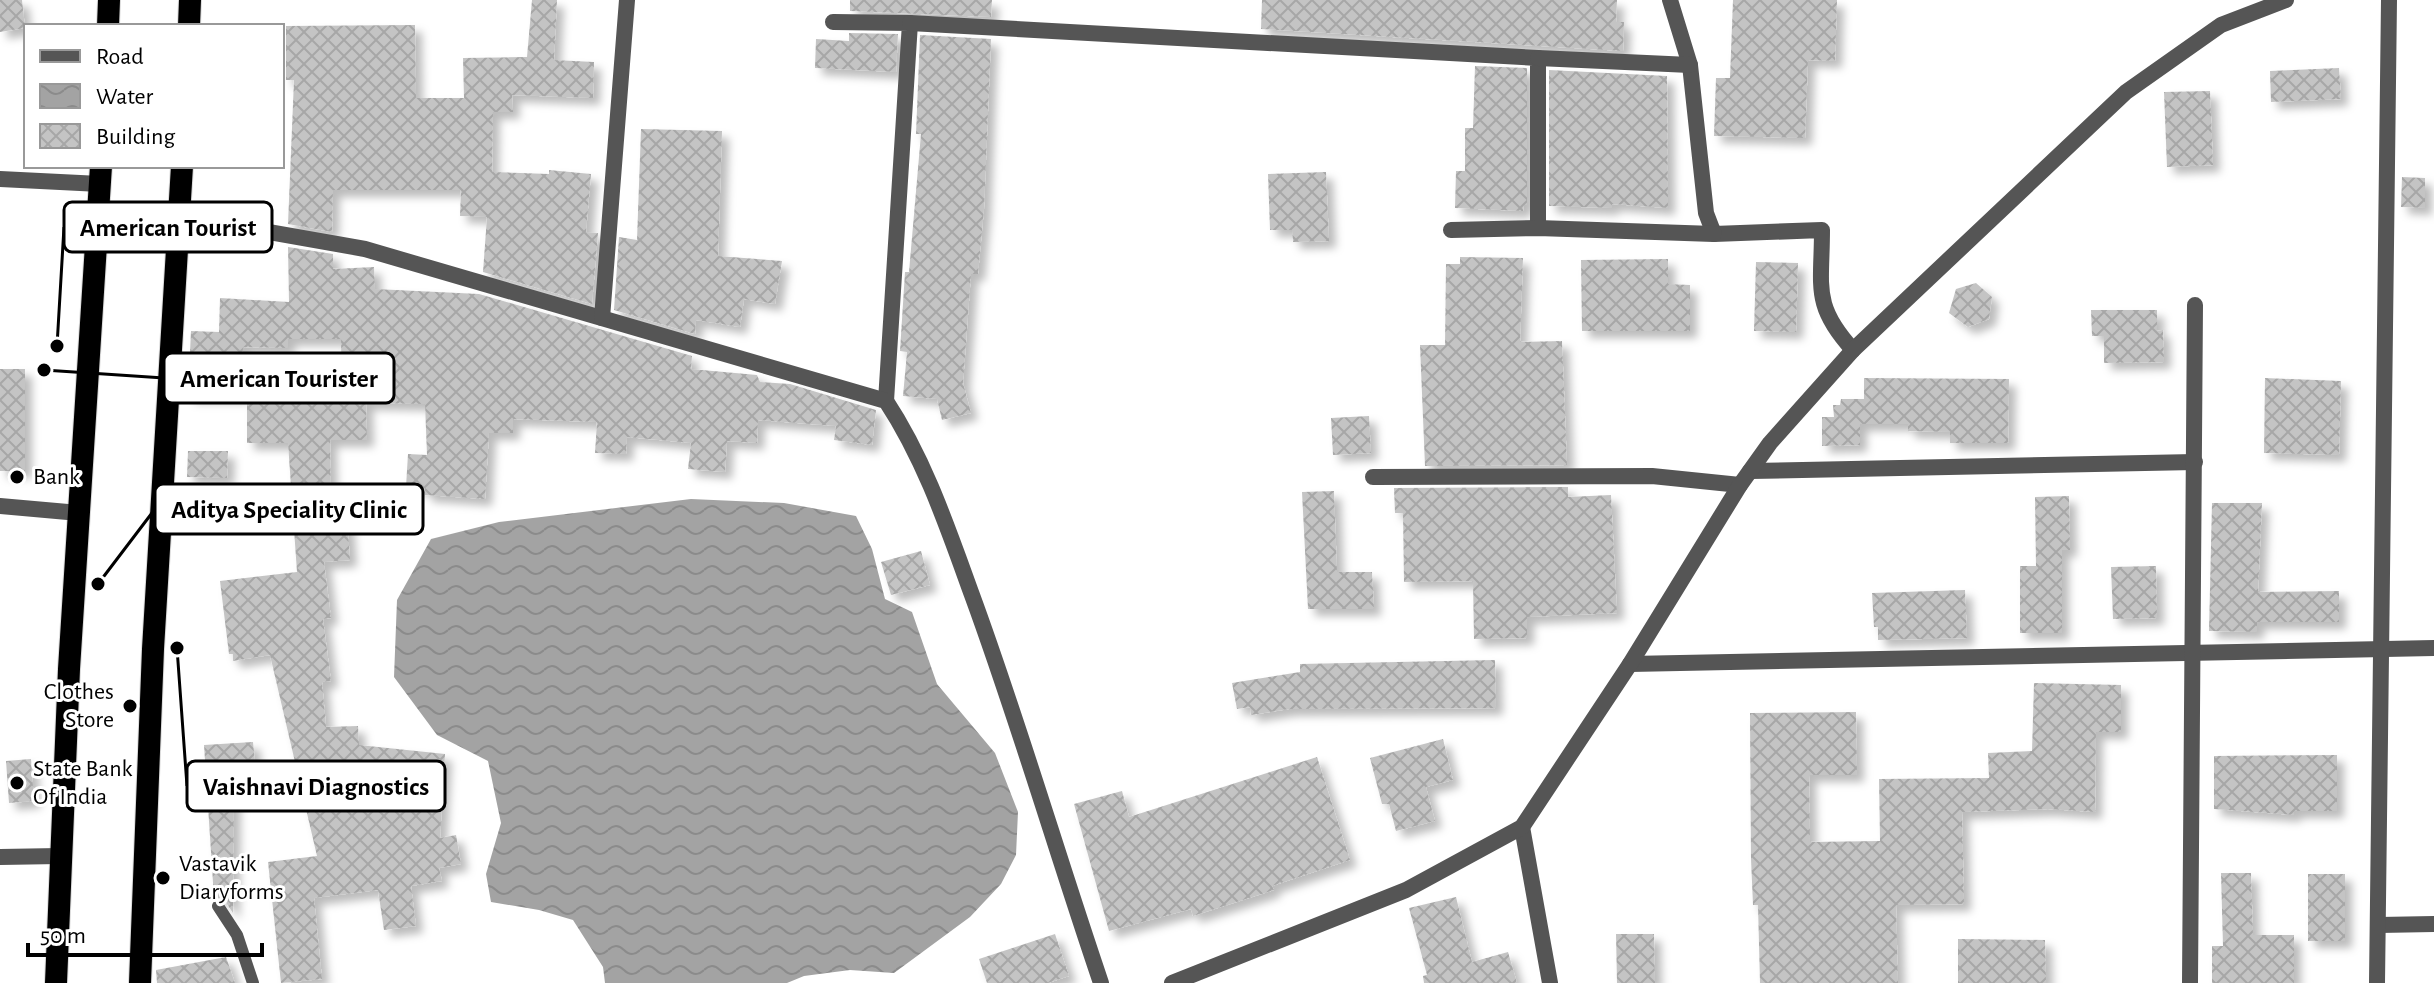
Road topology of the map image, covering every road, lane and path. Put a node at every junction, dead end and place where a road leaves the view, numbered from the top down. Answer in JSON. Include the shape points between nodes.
{"nodes":[{"id":1,"x":109,"y":0,"type":"edge"},
{"id":2,"x":190,"y":0,"type":"edge"},
{"id":3,"x":627,"y":0,"type":"edge"},
{"id":4,"x":1670,"y":0,"type":"edge"},
{"id":5,"x":2286,"y":0,"type":"edge"},
{"id":6,"x":2389,"y":0,"type":"edge"},
{"id":7,"x":833,"y":22,"type":"dead end"},
{"id":8,"x":910,"y":23,"type":"junction"},
{"id":9,"x":108,"y":24,"type":"edge"},
{"id":10,"x":189,"y":24,"type":"edge"},
{"id":11,"x":1538,"y":58,"type":"junction"},
{"id":12,"x":1690,"y":65,"type":"junction"},
{"id":13,"x":182,"y":168,"type":"edge"},
{"id":14,"x":100,"y":175,"type":"edge"},
{"id":15,"x":0,"y":179,"type":"edge"},
{"id":16,"x":178,"y":216,"type":"junction"},
{"id":17,"x":1538,"y":228,"type":"junction"},
{"id":18,"x":1451,"y":230,"type":"dead end"},
{"id":19,"x":1714,"y":234,"type":"junction"},
{"id":20,"x":2195,"y":305,"type":"dead end"},
{"id":21,"x":602,"y":318,"type":"junction"},
{"id":22,"x":1853,"y":350,"type":"junction"},
{"id":23,"x":886,"y":401,"type":"junction"},
{"id":24,"x":2195,"y":462,"type":"junction"},
{"id":25,"x":1373,"y":477,"type":"dead end"},
{"id":26,"x":1745,"y":478,"type":"junction"},
{"id":27,"x":4,"y":508,"type":"edge"},
{"id":28,"x":79,"y":513,"type":"junction"},
{"id":29,"x":2381,"y":648,"type":"junction"},
{"id":30,"x":2434,"y":648,"type":"edge"},
{"id":31,"x":2194,"y":654,"type":"junction"},
{"id":32,"x":1630,"y":664,"type":"junction"},
{"id":33,"x":1522,"y":827,"type":"junction"},
{"id":34,"x":59,"y":856,"type":"junction"},
{"id":35,"x":0,"y":857,"type":"edge"},
{"id":36,"x":218,"y":906,"type":"dead end"},
{"id":37,"x":2434,"y":924,"type":"edge"},
{"id":38,"x":2379,"y":925,"type":"junction"},
{"id":39,"x":56,"y":983,"type":"edge"},
{"id":40,"x":140,"y":983,"type":"edge"},
{"id":41,"x":253,"y":983,"type":"edge"},
{"id":42,"x":1101,"y":983,"type":"edge"},
{"id":43,"x":1172,"y":983,"type":"edge"},
{"id":44,"x":1550,"y":983,"type":"edge"},
{"id":45,"x":2190,"y":983,"type":"edge"},
{"id":46,"x":2377,"y":983,"type":"edge"}],
"edges":[{"from":1,"to":9,"type":"highway"},
{"from":2,"to":10,"type":"highway"},
{"from":3,"to":21,"type":"street"},
{"from":4,"to":12,"type":"street"},
{"from":5,"to":22,"type":"street","via":[[2221,25],[2126,92]]},
{"from":6,"to":29,"type":"street"},
{"from":7,"to":8,"type":"street"},
{"from":8,"to":11,"type":"street"},
{"from":8,"to":23,"type":"street"},
{"from":11,"to":12,"type":"street"},
{"from":11,"to":17,"type":"street"},
{"from":12,"to":19,"type":"street","via":[[1706,213]]},
{"from":13,"to":16,"type":"highway"},
{"from":14,"to":15,"type":"street"},
{"from":14,"to":28,"type":"highway"},
{"from":16,"to":21,"type":"street","via":[[365,249]]},
{"from":16,"to":40,"type":"highway"},
{"from":17,"to":18,"type":"street"},
{"from":17,"to":19,"type":"street"},
{"from":19,"to":22,"type":"street","via":[[1822,230],[1822,301],[1831,326]]},
{"from":20,"to":24,"type":"street"},
{"from":21,"to":23,"type":"street"},
{"from":22,"to":26,"type":"street"},
{"from":23,"to":42,"type":"street","via":[[907,433],[952,539],[1018,719]]},
{"from":24,"to":26,"type":"street"},
{"from":24,"to":31,"type":"street"},
{"from":25,"to":26,"type":"street"},
{"from":26,"to":32,"type":"street"},
{"from":27,"to":28,"type":"street"},
{"from":28,"to":34,"type":"highway"},
{"from":29,"to":30,"type":"street"},
{"from":29,"to":31,"type":"street"},
{"from":29,"to":38,"type":"street"},
{"from":31,"to":32,"type":"street"},
{"from":31,"to":45,"type":"street"},
{"from":32,"to":33,"type":"street"},
{"from":33,"to":43,"type":"street","via":[[1406,890]]},
{"from":33,"to":44,"type":"street"},
{"from":34,"to":35,"type":"street"},
{"from":34,"to":39,"type":"highway"},
{"from":36,"to":41,"type":"lane","via":[[237,935]]},
{"from":37,"to":38,"type":"street"},
{"from":38,"to":46,"type":"street"}]}
